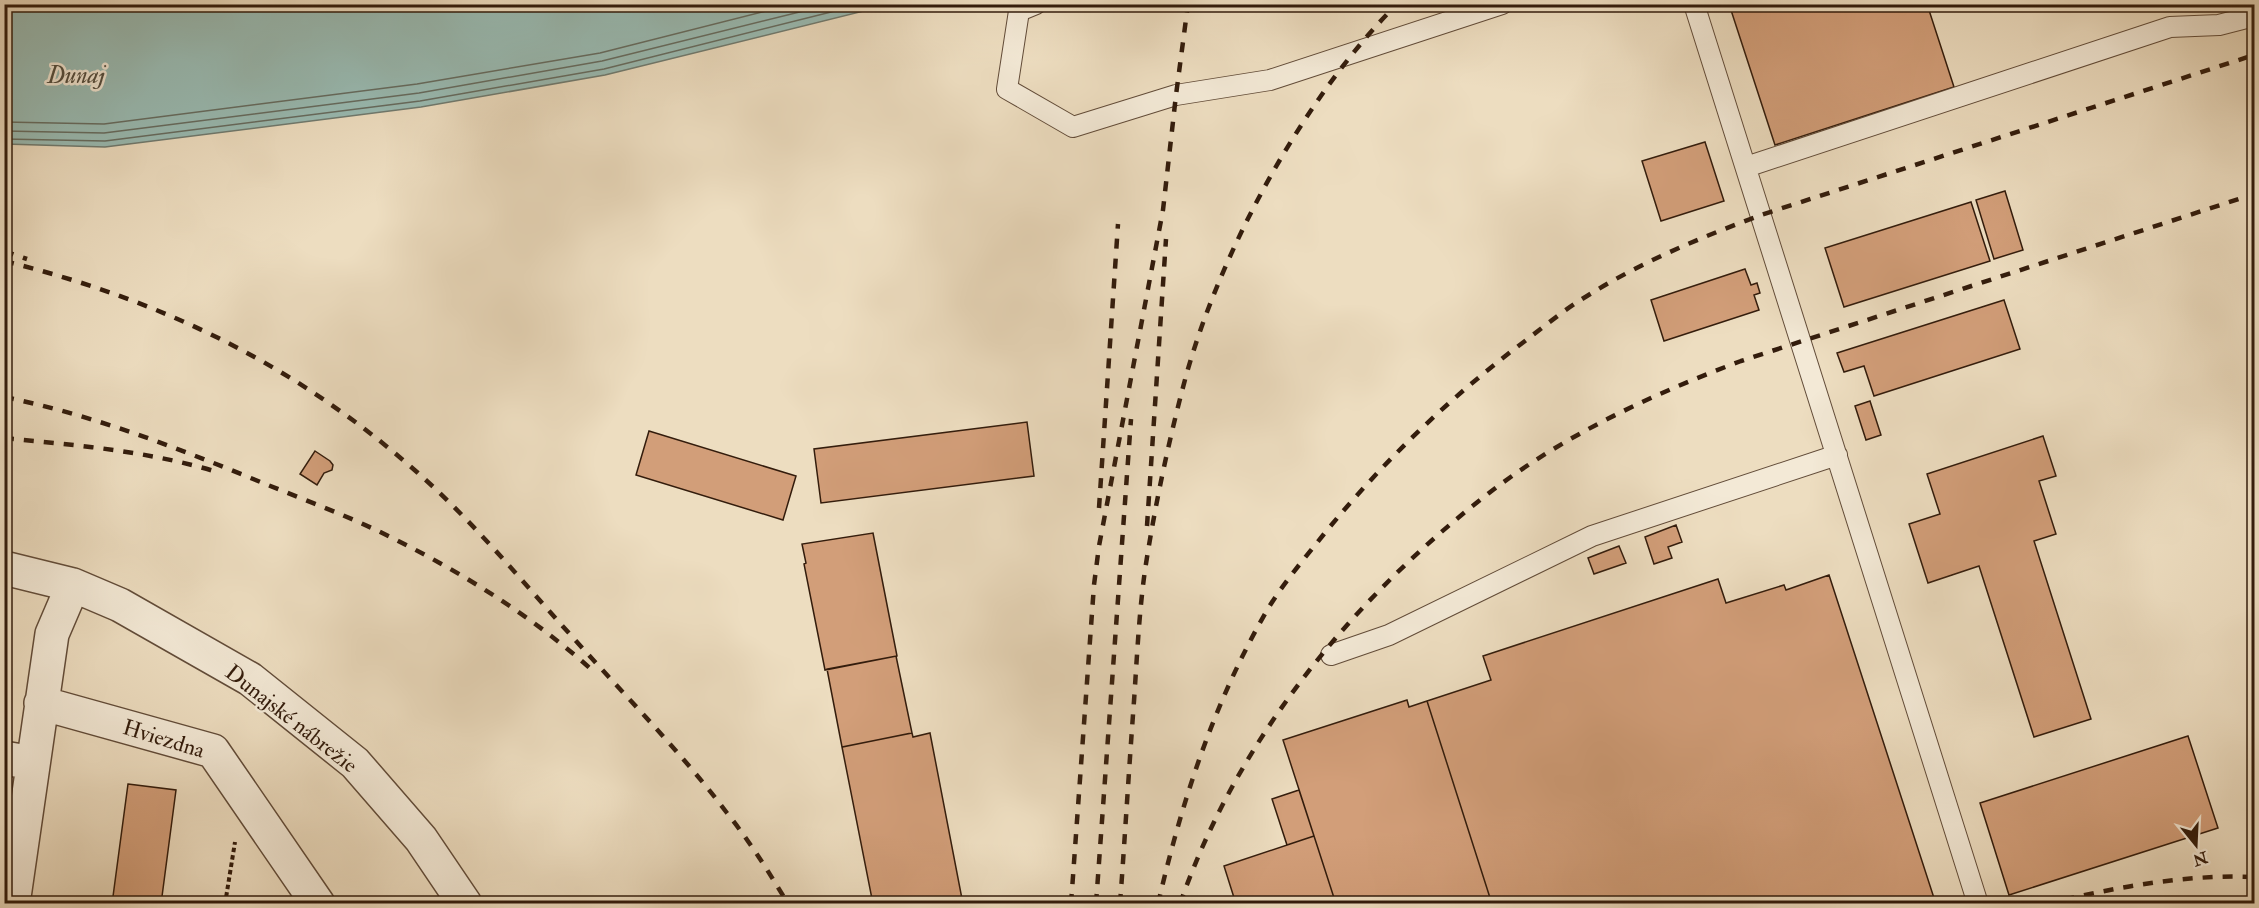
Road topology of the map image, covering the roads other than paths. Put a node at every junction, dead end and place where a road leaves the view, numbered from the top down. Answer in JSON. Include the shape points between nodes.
{"nodes":[{"id":1,"x":1036,"y":4,"type":"edge"},
{"id":2,"x":1502,"y":4,"type":"edge"},
{"id":3,"x":1694,"y":4,"type":"edge"},
{"id":4,"x":2254,"y":16,"type":"edge"},
{"id":5,"x":1746,"y":167,"type":"junction"},
{"id":6,"x":1837,"y":455,"type":"junction"},
{"id":7,"x":4,"y":568,"type":"edge"},
{"id":8,"x":73,"y":585,"type":"junction"},
{"id":9,"x":1331,"y":655,"type":"dead end"},
{"id":10,"x":42,"y":703,"type":"junction"},
{"id":11,"x":19,"y":760,"type":"edge"},
{"id":12,"x":13,"y":903,"type":"edge"},
{"id":13,"x":318,"y":903,"type":"edge"},
{"id":14,"x":465,"y":903,"type":"edge"},
{"id":15,"x":1978,"y":903,"type":"edge"}],
"edges":[{"from":1,"to":2,"type":"lane","via":[[1019,11],[1007,89],[1073,127],[1176,95],[1270,80]]},
{"from":3,"to":5,"type":"lane"},
{"from":4,"to":5,"type":"lane","via":[[2219,25],[2170,27]]},
{"from":5,"to":6,"type":"lane"},
{"from":6,"to":9,"type":"lane","via":[[1592,536],[1389,635]]},
{"from":6,"to":15,"type":"lane"},
{"from":7,"to":8,"type":"street","name":"Dunajské nábrežie"},
{"from":8,"to":10,"type":"street","via":[[52,633]]},
{"from":8,"to":14,"type":"street","name":"Dunajské nábrežie","via":[[120,605],[250,679],[355,764],[421,839]]},
{"from":10,"to":11,"type":"street"},
{"from":10,"to":13,"type":"street","name":"Hviezdna","via":[[213,751]]},
{"from":11,"to":12,"type":"street"}]}
